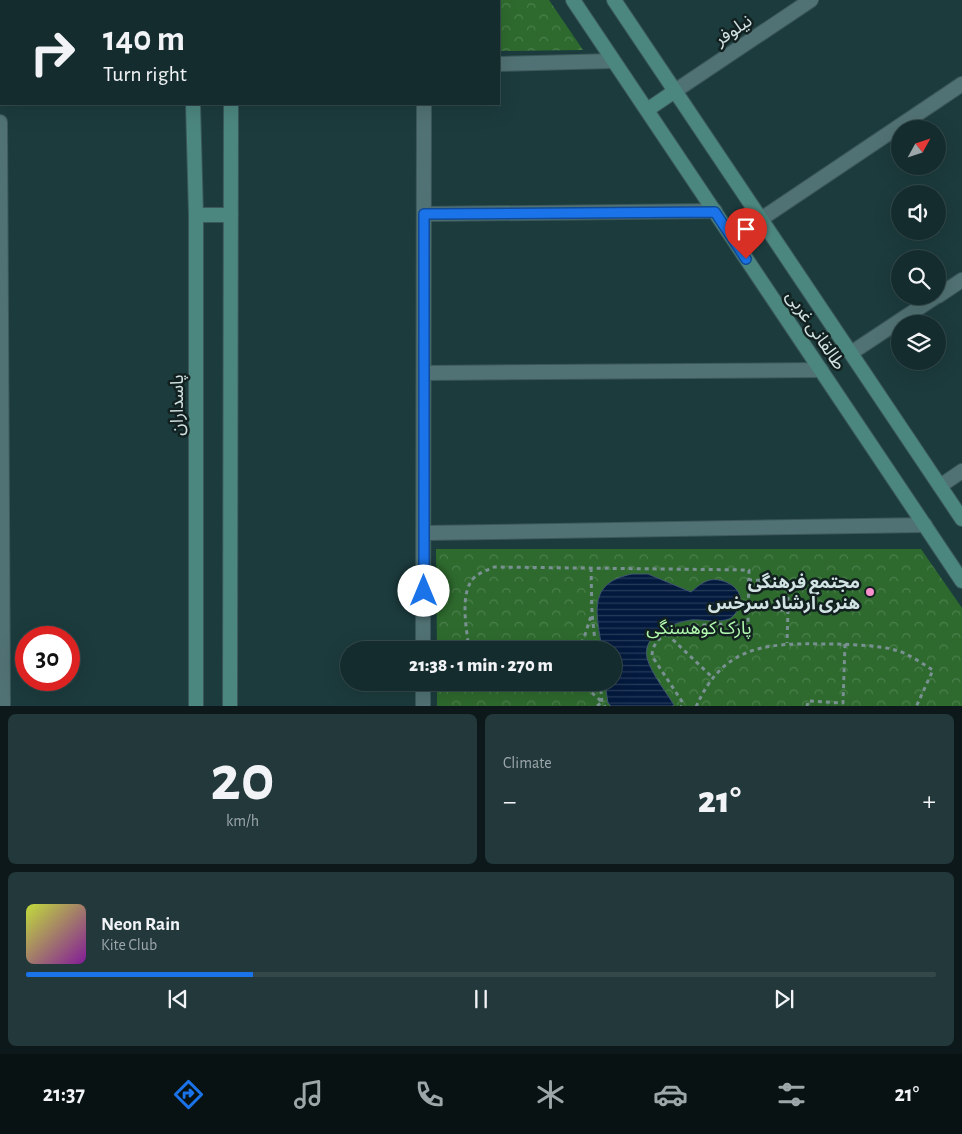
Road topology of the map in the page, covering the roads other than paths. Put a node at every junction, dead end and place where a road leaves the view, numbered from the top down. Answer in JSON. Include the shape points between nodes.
{"nodes":[{"id":1,"x":573,"y":0,"type":"edge"},
{"id":2,"x":614,"y":0,"type":"edge"},
{"id":3,"x":811,"y":0,"type":"edge"},
{"id":4,"x":613,"y":61,"type":"junction"},
{"id":5,"x":500,"y":64,"type":"edge"},
{"id":6,"x":962,"y":84,"type":"edge"},
{"id":7,"x":675,"y":91,"type":"junction"},
{"id":8,"x":193,"y":105,"type":"edge"},
{"id":9,"x":231,"y":105,"type":"edge"},
{"id":10,"x":424,"y":105,"type":"edge"},
{"id":11,"x":647,"y":110,"type":"junction"},
{"id":12,"x":0,"y":122,"type":"edge"},
{"id":13,"x":715,"y":212,"type":"junction"},
{"id":14,"x":424,"y":214,"type":"junction"},
{"id":15,"x":196,"y":215,"type":"junction"},
{"id":16,"x":231,"y":215,"type":"junction"},
{"id":17,"x":761,"y":219,"type":"junction"},
{"id":18,"x":962,"y":280,"type":"edge"},
{"id":19,"x":946,"y":290,"type":"edge"},
{"id":20,"x":923,"y":305,"type":"edge"},
{"id":21,"x":851,"y":353,"type":"junction"},
{"id":22,"x":821,"y":370,"type":"junction"},
{"id":23,"x":424,"y":373,"type":"junction"},
{"id":24,"x":962,"y":472,"type":"edge"},
{"id":25,"x":940,"y":486,"type":"junction"},
{"id":26,"x":962,"y":519,"type":"edge"},
{"id":27,"x":925,"y":525,"type":"junction"},
{"id":28,"x":424,"y":532,"type":"junction"},
{"id":29,"x":962,"y":581,"type":"edge"},
{"id":30,"x":424,"y":641,"type":"edge"},
{"id":31,"x":424,"y":691,"type":"edge"},
{"id":32,"x":3,"y":706,"type":"edge"},
{"id":33,"x":196,"y":706,"type":"edge"},
{"id":34,"x":230,"y":706,"type":"edge"},
{"id":35,"x":424,"y":706,"type":"edge"}],
"edges":[{"from":1,"to":4,"type":"main road","name":"طالقانی غربی"},
{"from":2,"to":7,"type":"main road","name":"طالقانی غربی"},
{"from":3,"to":7,"type":"street","name":"نیلوفر"},
{"from":4,"to":5,"type":"street"},
{"from":4,"to":11,"type":"main road","name":"طالقانی غربی"},
{"from":6,"to":17,"type":"street"},
{"from":7,"to":11,"type":"main road"},
{"from":7,"to":17,"type":"main road","name":"طالقانی غربی"},
{"from":8,"to":15,"type":"main road","name":"پاسداران"},
{"from":9,"to":16,"type":"main road"},
{"from":10,"to":14,"type":"street"},
{"from":11,"to":13,"type":"main road","name":"طالقانی غربی"},
{"from":12,"to":32,"type":"street"},
{"from":13,"to":14,"type":"street"},
{"from":13,"to":22,"type":"main road","name":"طالقانی غربی"},
{"from":14,"to":23,"type":"street"},
{"from":15,"to":16,"type":"main road"},
{"from":15,"to":33,"type":"main road","name":"پاسداران"},
{"from":16,"to":34,"type":"main road"},
{"from":17,"to":21,"type":"main road","name":"طالقانی غربی"},
{"from":18,"to":19,"type":"street"},
{"from":20,"to":21,"type":"street"},
{"from":21,"to":25,"type":"main road","name":"طالقانی غربی"},
{"from":22,"to":23,"type":"street"},
{"from":22,"to":27,"type":"main road","name":"طالقانی غربی"},
{"from":23,"to":28,"type":"street"},
{"from":24,"to":25,"type":"street"},
{"from":25,"to":26,"type":"main road","name":"طالقانی غربی"},
{"from":27,"to":28,"type":"street"},
{"from":27,"to":29,"type":"main road","name":"طالقانی غربی"},
{"from":28,"to":30,"type":"street"},
{"from":31,"to":35,"type":"street"}]}
